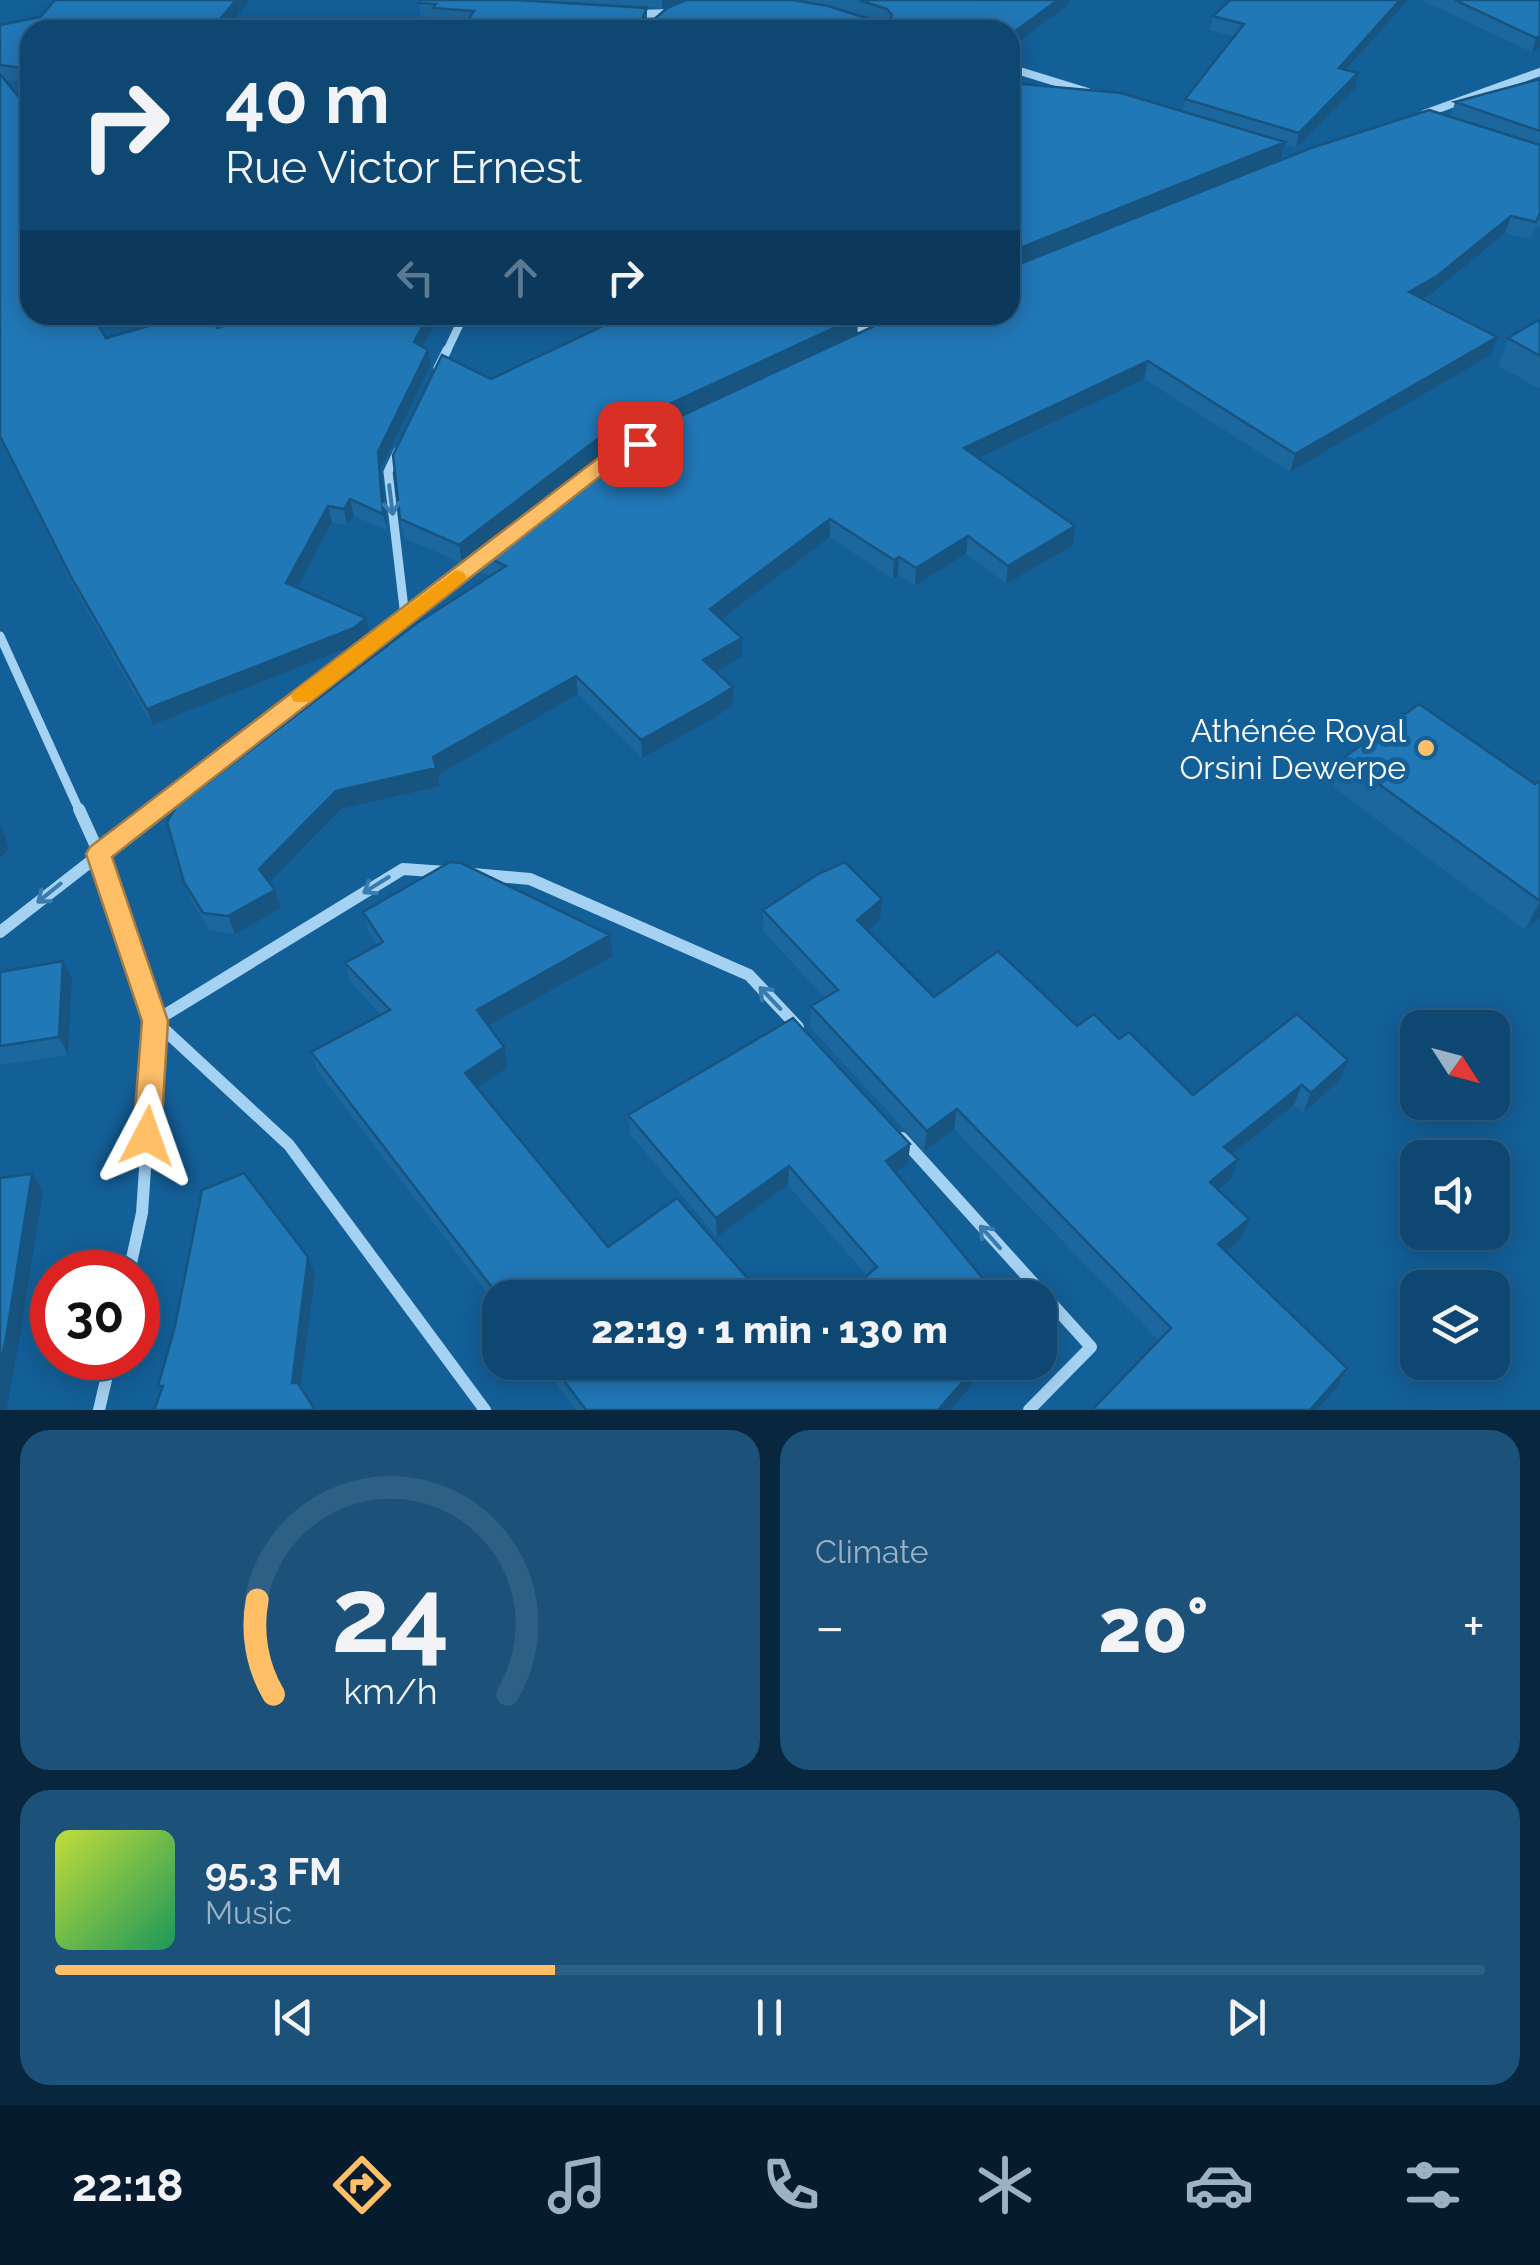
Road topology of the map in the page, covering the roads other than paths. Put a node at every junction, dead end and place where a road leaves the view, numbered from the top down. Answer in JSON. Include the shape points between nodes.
{"nodes":[{"id":1,"x":678,"y":11,"type":"edge"},
{"id":2,"x":624,"y":14,"type":"edge"},
{"id":3,"x":663,"y":16,"type":"junction"},
{"id":4,"x":660,"y":20,"type":"edge"},
{"id":5,"x":1020,"y":71,"type":"edge"},
{"id":6,"x":1540,"y":72,"type":"edge"},
{"id":7,"x":1102,"y":96,"type":"edge"},
{"id":8,"x":1436,"y":122,"type":"edge"},
{"id":9,"x":459,"y":325,"type":"edge"},
{"id":10,"x":854,"y":325,"type":"edge"},
{"id":11,"x":886,"y":327,"type":"edge"},
{"id":12,"x":872,"y":333,"type":"junction"},
{"id":13,"x":858,"y":340,"type":"edge"},
{"id":14,"x":430,"y":385,"type":"edge"},
{"id":15,"x":405,"y":438,"type":"edge"},
{"id":16,"x":491,"y":550,"type":"edge"},
{"id":17,"x":405,"y":617,"type":"junction"},
{"id":18,"x":0,"y":636,"type":"edge"},
{"id":19,"x":99,"y":854,"type":"junction"},
{"id":20,"x":0,"y":932,"type":"edge"},
{"id":21,"x":155,"y":1021,"type":"junction"},
{"id":22,"x":812,"y":1041,"type":"edge"},
{"id":23,"x":887,"y":1120,"type":"edge"},
{"id":24,"x":134,"y":1250,"type":"edge"},
{"id":25,"x":106,"y":1380,"type":"edge"},
{"id":26,"x":99,"y":1410,"type":"edge"},
{"id":27,"x":485,"y":1410,"type":"edge"},
{"id":28,"x":1029,"y":1410,"type":"edge"}],
"edges":[{"from":1,"to":3,"type":"street"},
{"from":2,"to":3,"type":"street"},
{"from":3,"to":4,"type":"street"},
{"from":5,"to":7,"type":"street"},
{"from":6,"to":8,"type":"street","via":[[1418,116]]},
{"from":9,"to":14,"type":"street"},
{"from":10,"to":12,"type":"street"},
{"from":11,"to":12,"type":"street"},
{"from":12,"to":13,"type":"street"},
{"from":15,"to":17,"type":"street","one_way":true,"via":[[388,472]]},
{"from":16,"to":17,"type":"street"},
{"from":17,"to":19,"type":"street"},
{"from":18,"to":19,"type":"street"},
{"from":19,"to":20,"type":"street","one_way":true},
{"from":19,"to":21,"type":"street"},
{"from":22,"to":21,"type":"street","one_way":true,"via":[[749,975],[530,878],[403,869]]},
{"from":21,"to":24,"type":"street"},
{"from":21,"to":27,"type":"street","via":[[289,1145]]},
{"from":28,"to":23,"type":"street","one_way":true,"via":[[1091,1347]]},
{"from":25,"to":26,"type":"street"}]}
